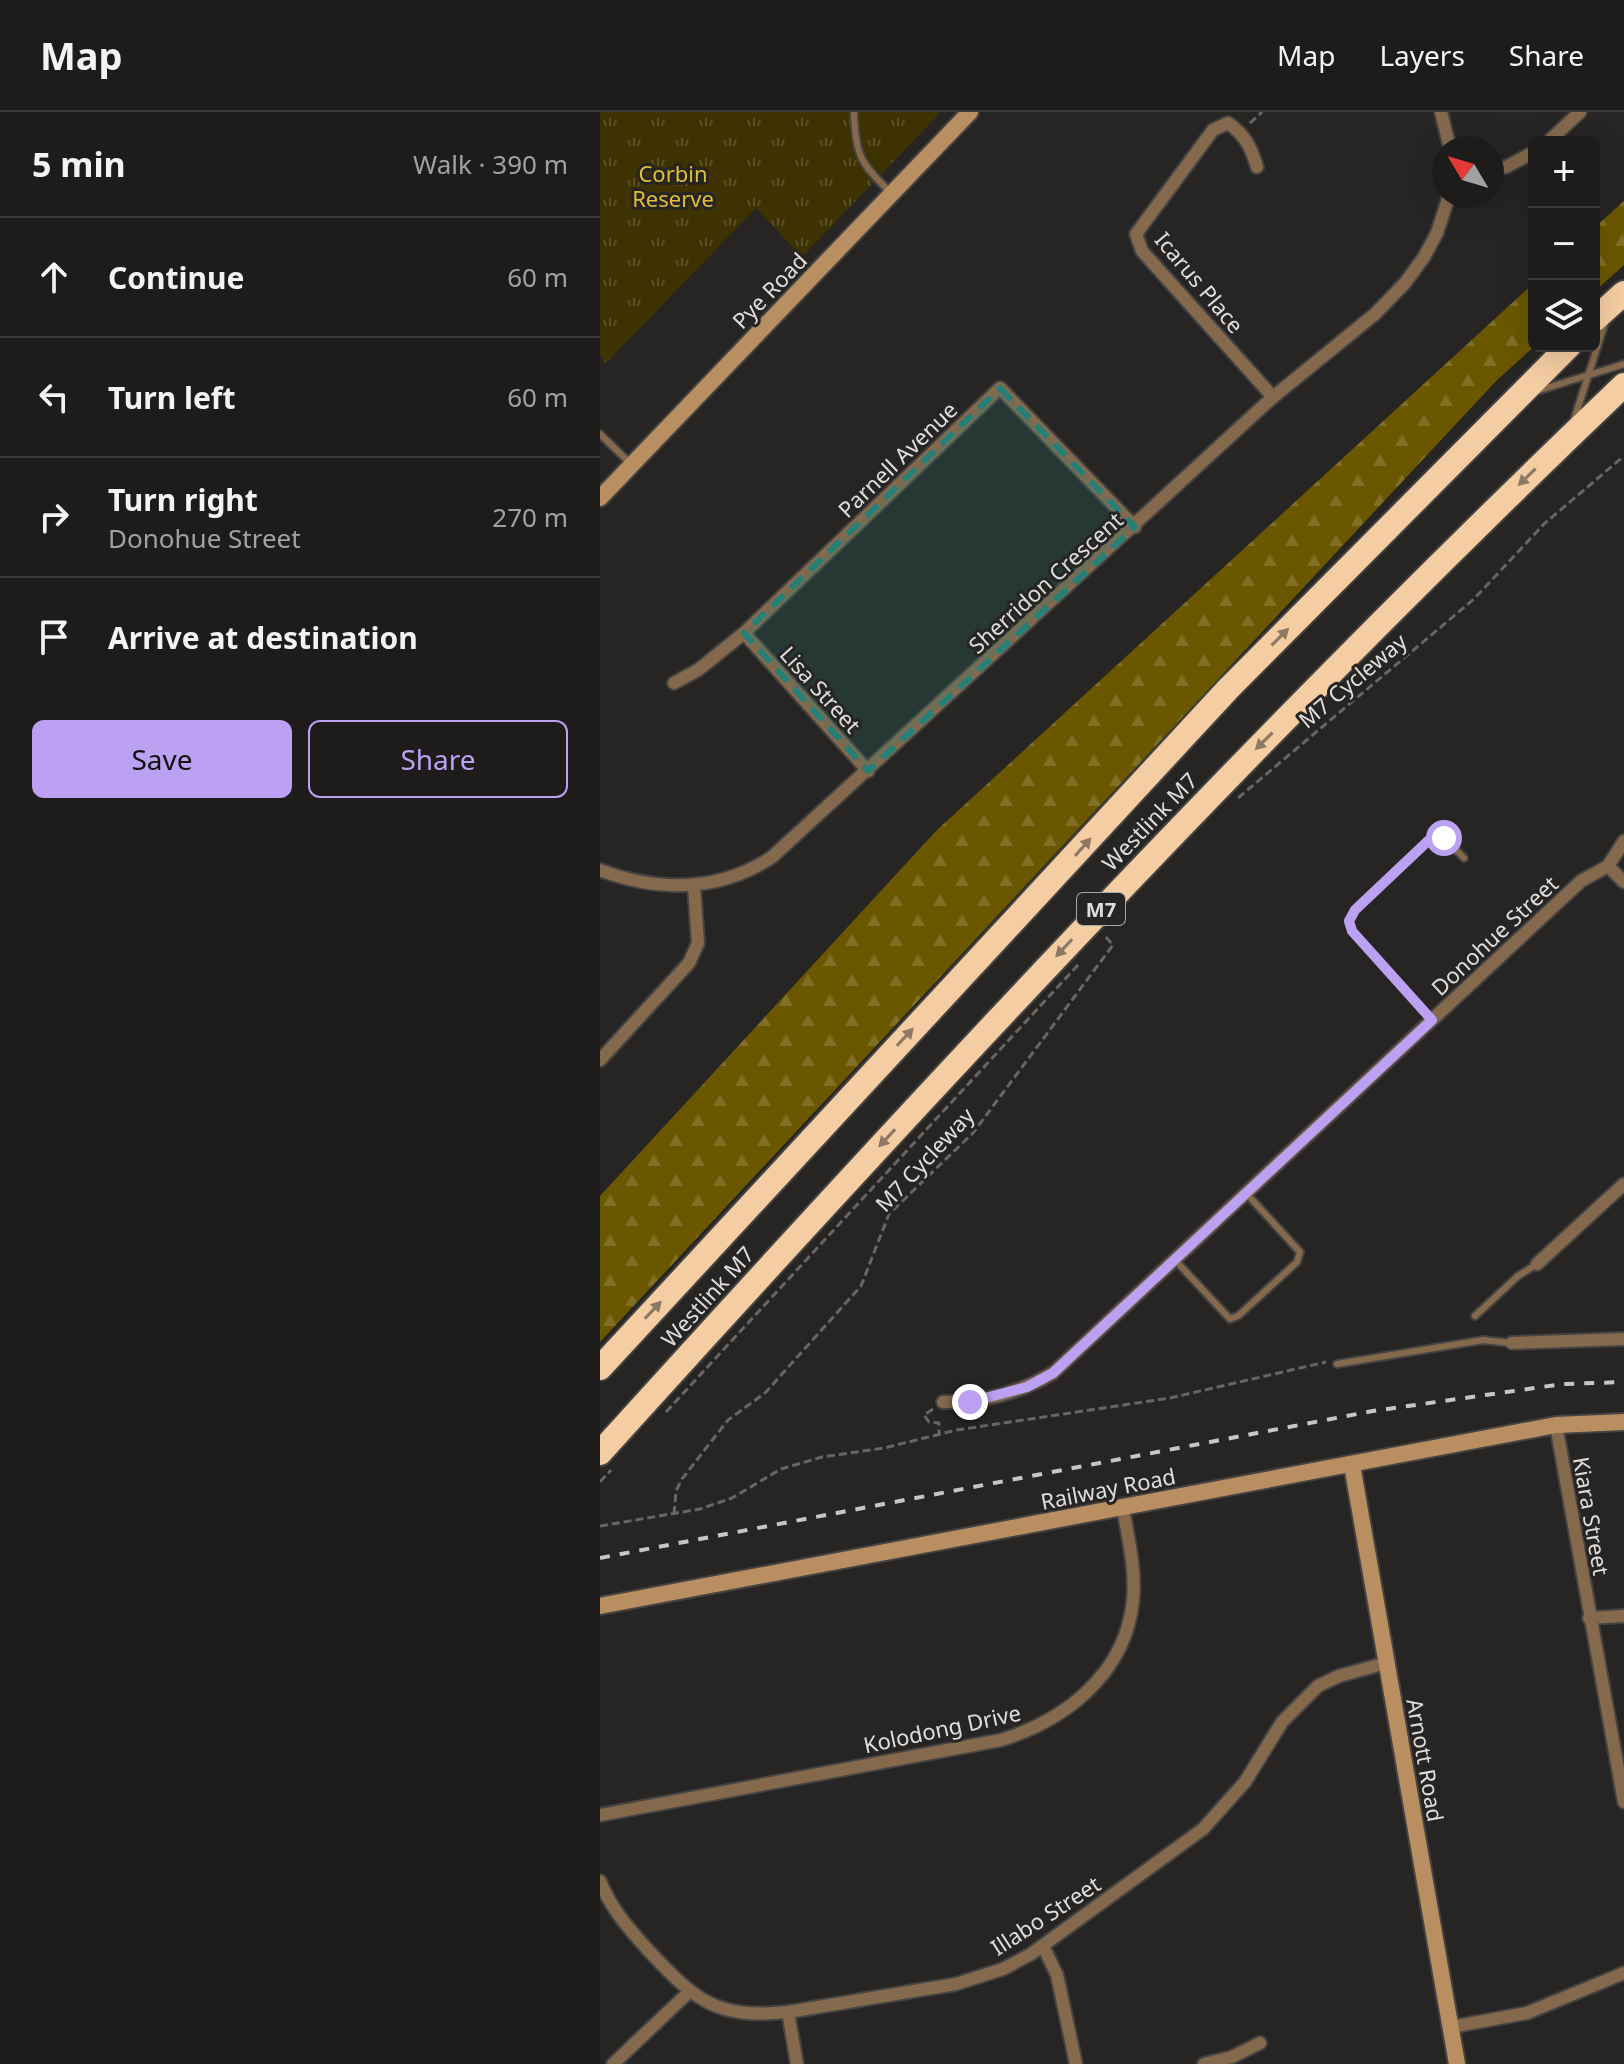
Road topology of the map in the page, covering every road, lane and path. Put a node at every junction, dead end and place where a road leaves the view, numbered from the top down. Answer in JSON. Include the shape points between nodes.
{"nodes":[{"id":1,"x":854,"y":112,"type":"edge"},
{"id":2,"x":970,"y":112,"type":"edge"},
{"id":3,"x":1262,"y":112,"type":"edge"},
{"id":4,"x":1441,"y":112,"type":"edge"},
{"id":5,"x":1580,"y":112,"type":"edge"},
{"id":6,"x":1240,"y":132,"type":"junction"},
{"id":7,"x":1447,"y":136,"type":"edge"},
{"id":8,"x":1554,"y":136,"type":"edge"},
{"id":9,"x":1528,"y":155,"type":"edge"},
{"id":10,"x":1257,"y":167,"type":"dead end"},
{"id":11,"x":1504,"y":167,"type":"edge"},
{"id":12,"x":892,"y":194,"type":"junction"},
{"id":13,"x":1445,"y":208,"type":"edge"},
{"id":14,"x":1609,"y":306,"type":"edge"},
{"id":15,"x":1563,"y":352,"type":"edge"},
{"id":16,"x":1624,"y":364,"type":"edge"},
{"id":17,"x":1588,"y":375,"type":"junction"},
{"id":18,"x":1624,"y":385,"type":"edge"},
{"id":19,"x":1273,"y":397,"type":"junction"},
{"id":20,"x":1519,"y":397,"type":"junction"},
{"id":21,"x":600,"y":434,"type":"edge"},
{"id":22,"x":1568,"y":438,"type":"junction"},
{"id":23,"x":1624,"y":456,"type":"edge"},
{"id":24,"x":632,"y":465,"type":"junction"},
{"id":25,"x":600,"y":498,"type":"edge"},
{"id":26,"x":1135,"y":527,"type":"junction"},
{"id":27,"x":744,"y":633,"type":"junction"},
{"id":28,"x":674,"y":683,"type":"dead end"},
{"id":29,"x":868,"y":771,"type":"junction"},
{"id":30,"x":1232,"y":803,"type":"dead end"},
{"id":31,"x":1624,"y":841,"type":"edge"},
{"id":32,"x":1464,"y":858,"type":"dead end"},
{"id":33,"x":1608,"y":866,"type":"junction"},
{"id":34,"x":600,"y":870,"type":"edge"},
{"id":35,"x":1624,"y":882,"type":"edge"},
{"id":36,"x":694,"y":886,"type":"junction"},
{"id":37,"x":1095,"y":947,"type":"dead end"},
{"id":38,"x":1085,"y":958,"type":"dead end"},
{"id":39,"x":1432,"y":1020,"type":"junction"},
{"id":40,"x":600,"y":1060,"type":"edge"},
{"id":41,"x":1624,"y":1184,"type":"edge"},
{"id":42,"x":1246,"y":1193,"type":"junction"},
{"id":43,"x":1175,"y":1260,"type":"junction"},
{"id":44,"x":1537,"y":1264,"type":"joint"},
{"id":45,"x":1475,"y":1316,"type":"dead end"},
{"id":46,"x":1624,"y":1339,"type":"edge"},
{"id":47,"x":1512,"y":1343,"type":"joint"},
{"id":48,"x":1356,"y":1361,"type":"junction"},
{"id":49,"x":1337,"y":1364,"type":"dead end"},
{"id":50,"x":600,"y":1368,"type":"edge"},
{"id":51,"x":943,"y":1402,"type":"joint"},
{"id":52,"x":665,"y":1413,"type":"dead end"},
{"id":53,"x":1624,"y":1422,"type":"edge"},
{"id":54,"x":1556,"y":1425,"type":"junction"},
{"id":55,"x":939,"y":1435,"type":"junction"},
{"id":56,"x":600,"y":1453,"type":"edge"},
{"id":57,"x":1352,"y":1465,"type":"junction"},
{"id":58,"x":1123,"y":1508,"type":"junction"},
{"id":59,"x":674,"y":1514,"type":"junction"},
{"id":60,"x":600,"y":1526,"type":"edge"},
{"id":61,"x":600,"y":1606,"type":"edge"},
{"id":62,"x":1624,"y":1616,"type":"edge"},
{"id":63,"x":1589,"y":1618,"type":"junction"},
{"id":64,"x":1386,"y":1663,"type":"junction"},
{"id":65,"x":1624,"y":1802,"type":"edge"},
{"id":66,"x":600,"y":1815,"type":"edge"},
{"id":67,"x":600,"y":1881,"type":"edge"},
{"id":68,"x":1043,"y":1946,"type":"junction"},
{"id":69,"x":1624,"y":1973,"type":"edge"},
{"id":70,"x":688,"y":1993,"type":"junction"},
{"id":71,"x":788,"y":2012,"type":"junction"},
{"id":72,"x":1451,"y":2027,"type":"junction"},
{"id":73,"x":1260,"y":2043,"type":"dead end"},
{"id":74,"x":613,"y":2064,"type":"edge"},
{"id":75,"x":797,"y":2064,"type":"edge"},
{"id":76,"x":1076,"y":2064,"type":"edge"},
{"id":77,"x":1204,"y":2064,"type":"edge"},
{"id":78,"x":1457,"y":2064,"type":"edge"}],
"edges":[{"from":1,"to":12,"type":"lane","via":[[860,159]]},
{"from":2,"to":12,"type":"street","name":"Pye Road"},
{"from":3,"to":6,"type":"path"},
{"from":4,"to":7,"type":"street"},
{"from":5,"to":8,"type":"street"},
{"from":6,"to":10,"type":"street"},
{"from":6,"to":19,"type":"street","name":"Icarus Place","via":[[1228,123],[1213,130],[1136,234],[1142,251]]},
{"from":9,"to":11,"type":"street"},
{"from":12,"to":24,"type":"street","name":"Pye Road"},
{"from":13,"to":19,"type":"street","name":"Sherridon Crescent","via":[[1437,233],[1405,283]]},
{"from":14,"to":17,"type":"lane"},
{"from":15,"to":20,"type":"highway","name":"Westlink M7","number":"M7"},
{"from":16,"to":17,"type":"lane"},
{"from":17,"to":20,"type":"lane"},
{"from":17,"to":22,"type":"lane"},
{"from":18,"to":22,"type":"highway","name":"Westlink M7","number":"M7"},
{"from":19,"to":26,"type":"street","name":"Sherridon Crescent"},
{"from":50,"to":20,"type":"highway","name":"Westlink M7","number":"M7","one_way":true,"via":[[1228,689]]},
{"from":21,"to":24,"type":"lane"},
{"from":22,"to":56,"type":"highway","name":"Westlink M7","number":"M7","one_way":true,"via":[[1166,840]]},
{"from":23,"to":30,"type":"path","name":"M7 Cycleway","via":[[1544,524],[1474,599]]},
{"from":24,"to":25,"type":"street","name":"Pye Road"},
{"from":26,"to":27,"type":"street","name":"Parnell Avenue","via":[[1000,388]]},
{"from":26,"to":29,"type":"street","name":"Sherridon Crescent"},
{"from":27,"to":28,"type":"street","name":"Parnell Avenue"},
{"from":27,"to":29,"type":"street","name":"Lisa Street"},
{"from":29,"to":36,"type":"street","name":"Sherridon Crescent","via":[[772,857],[750,871]]},
{"from":31,"to":33,"type":"street","name":"Donohue Street"},
{"from":32,"to":39,"type":"lane","via":[[1444,838],[1429,840],[1349,921],[1352,931]]},
{"from":33,"to":35,"type":"street"},
{"from":33,"to":39,"type":"street","name":"Donohue Street","via":[[1581,881]]},
{"from":34,"to":36,"type":"street","name":"Sherridon Crescent","via":[[651,884]]},
{"from":36,"to":40,"type":"street","via":[[698,943],[689,963]]},
{"from":37,"to":59,"type":"path","name":"M7 Cycleway","via":[[1105,936],[1113,945],[973,1133],[889,1214],[861,1286],[765,1393],[728,1420],[682,1479]]},
{"from":38,"to":52,"type":"path","name":"M7 Cycleway"},
{"from":39,"to":42,"type":"street","name":"Donohue Street"},
{"from":41,"to":44,"type":"street"},
{"from":42,"to":43,"type":"street","name":"Donohue Street"},
{"from":42,"to":43,"type":"lane","via":[[1300,1252],[1297,1262],[1230,1319]]},
{"from":43,"to":51,"type":"street","name":"Donohue Street","via":[[1053,1373],[999,1395]]},
{"from":44,"to":45,"type":"lane"},
{"from":46,"to":47,"type":"street"},
{"from":47,"to":48,"type":"lane","via":[[1483,1340]]},
{"from":48,"to":49,"type":"lane"},
{"from":48,"to":55,"type":"path","via":[[1336,1357],[1170,1398]]},
{"from":51,"to":55,"type":"path","via":[[924,1415],[939,1423]]},
{"from":53,"to":54,"type":"street","name":"Railway Road"},
{"from":54,"to":57,"type":"street","name":"Railway Road"},
{"from":54,"to":63,"type":"street","name":"Kiara Street"},
{"from":55,"to":59,"type":"path","via":[[781,1469],[732,1498]]},
{"from":57,"to":58,"type":"street","name":"Railway Road"},
{"from":57,"to":64,"type":"street","name":"Arnott Road"},
{"from":58,"to":61,"type":"street","name":"Railway Road"},
{"from":58,"to":66,"type":"street","name":"Kolodong Drive","via":[[1134,1583],[1121,1644],[1093,1686],[1045,1724],[1001,1740]]},
{"from":59,"to":60,"type":"path"},
{"from":62,"to":63,"type":"street"},
{"from":63,"to":65,"type":"street","name":"Kiara Street"},
{"from":64,"to":68,"type":"street","name":"Illabo Street","via":[[1318,1686],[1282,1722],[1245,1782],[1203,1829]]},
{"from":64,"to":72,"type":"street","name":"Arnott Road"},
{"from":67,"to":70,"type":"street","name":"Illabo Street","via":[[623,1923]]},
{"from":68,"to":71,"type":"street","name":"Illabo Street","via":[[1003,1969],[956,1984]]},
{"from":68,"to":76,"type":"street","via":[[1057,1975]]},
{"from":69,"to":72,"type":"street","via":[[1527,2013]]},
{"from":70,"to":71,"type":"street","name":"Illabo Street","via":[[727,2009]]},
{"from":70,"to":74,"type":"street"},
{"from":71,"to":75,"type":"street"},
{"from":72,"to":78,"type":"street","name":"Arnott Road"},
{"from":73,"to":77,"type":"street"}]}
